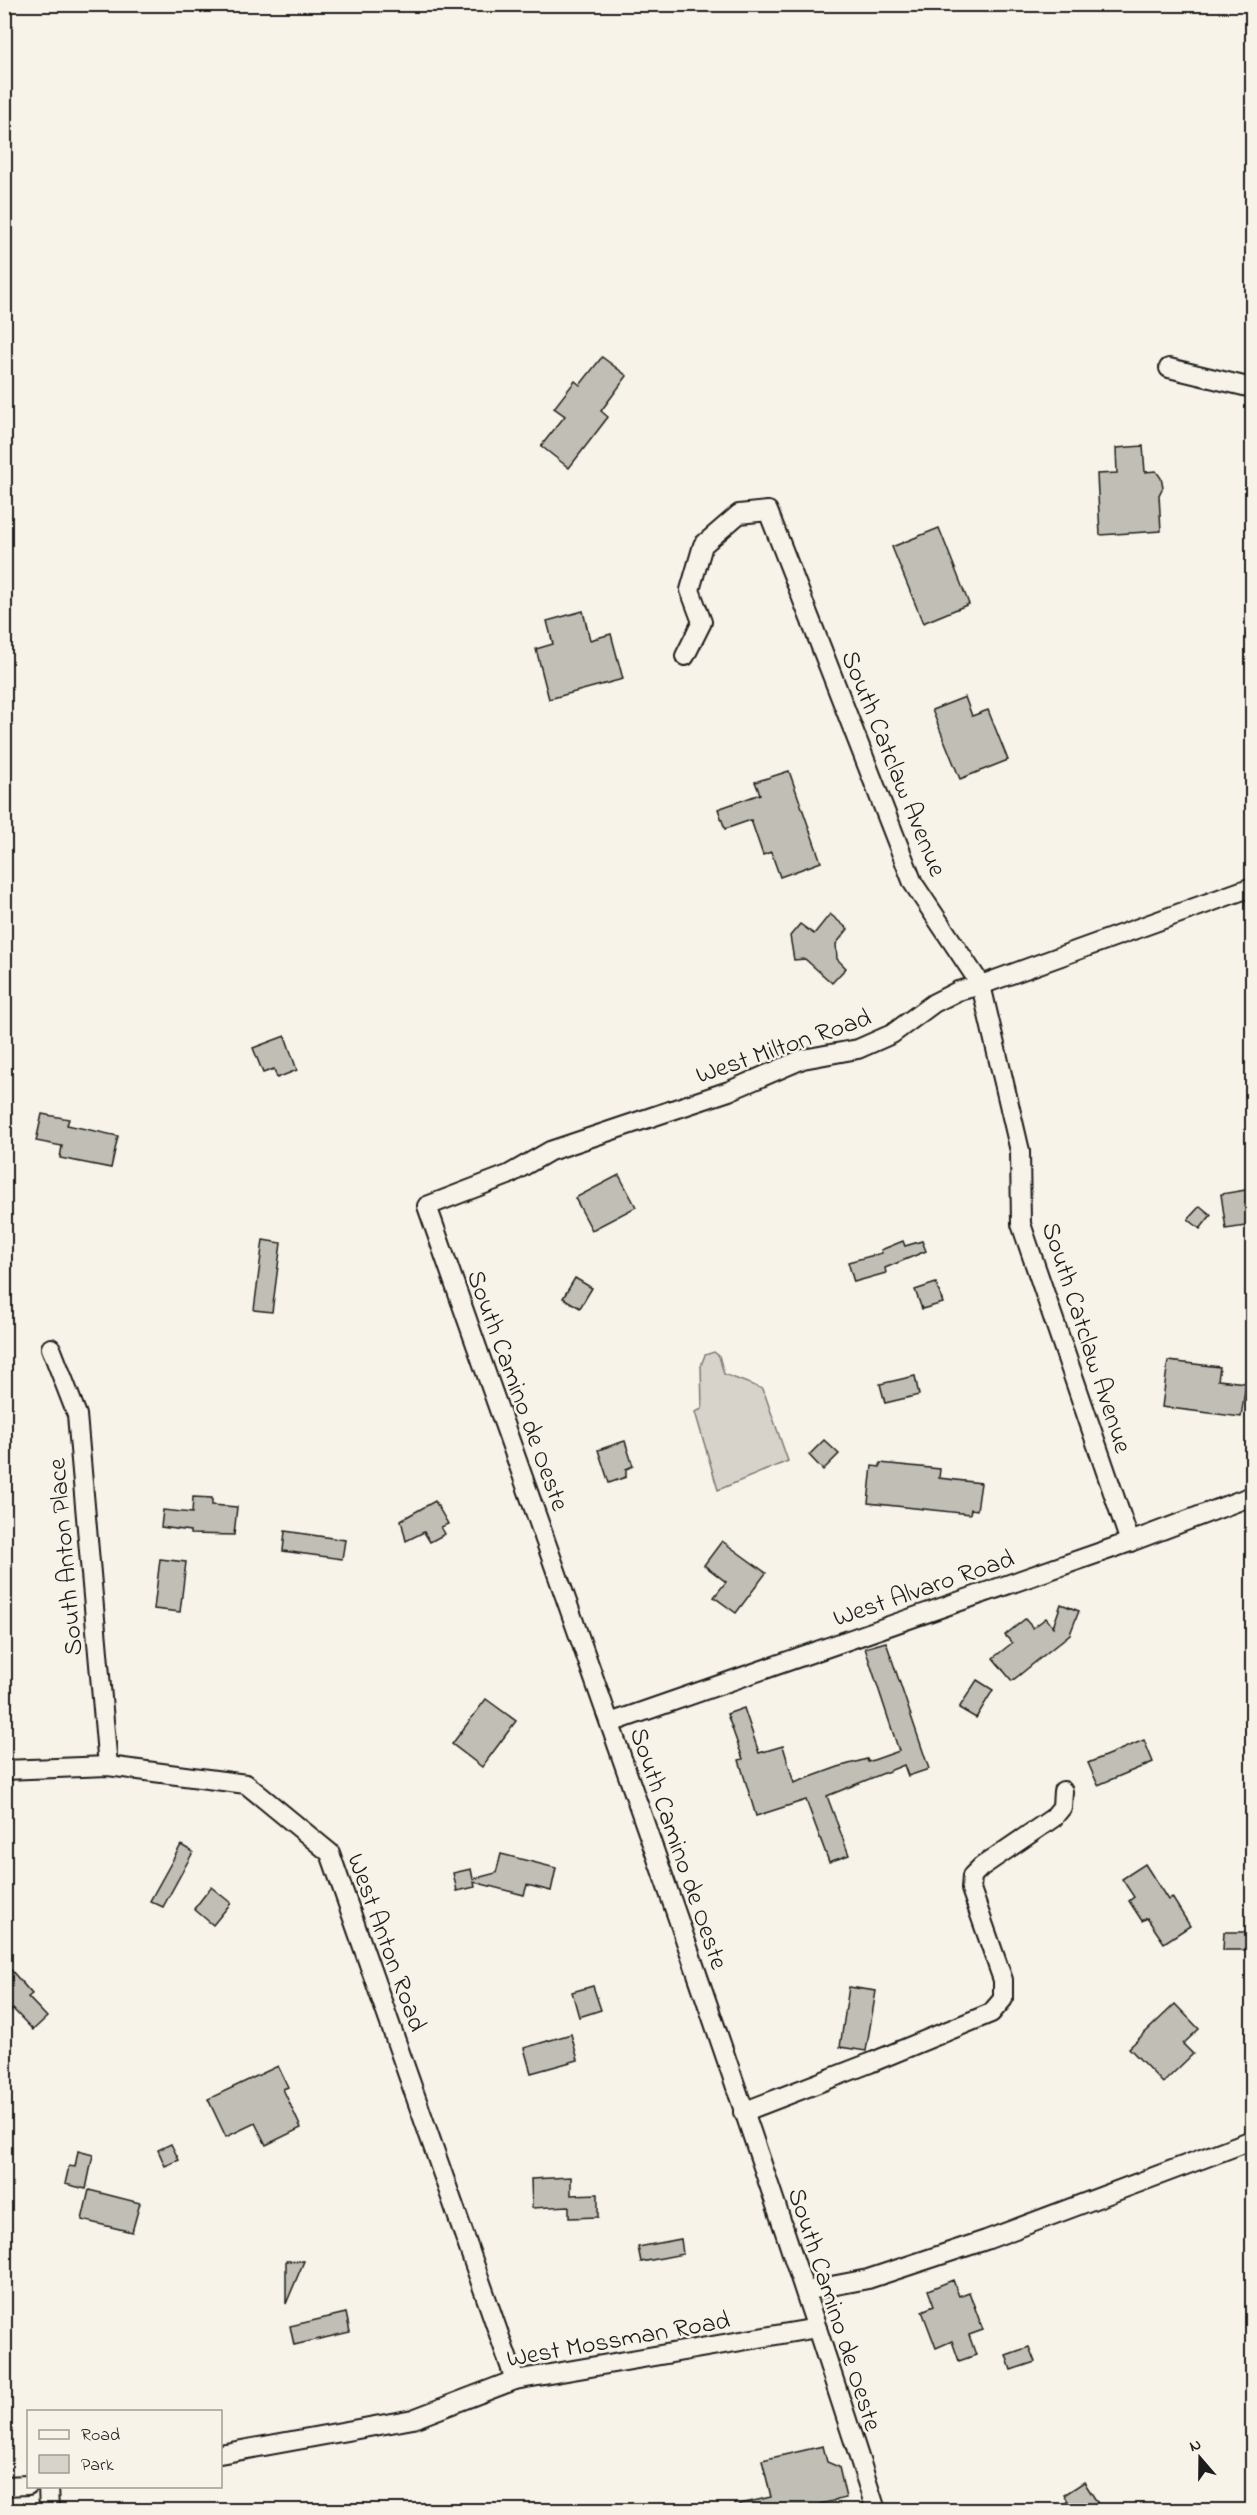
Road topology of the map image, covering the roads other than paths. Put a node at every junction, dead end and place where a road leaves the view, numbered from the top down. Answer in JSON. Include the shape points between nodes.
{"nodes":[{"id":1,"x":1169,"y":368,"type":"dead end"},
{"id":2,"x":1252,"y":388,"type":"edge"},
{"id":3,"x":685,"y":656,"type":"dead end"},
{"id":4,"x":1252,"y":887,"type":"edge"},
{"id":5,"x":981,"y":985,"type":"junction"},
{"id":6,"x":427,"y":1206,"type":"joint"},
{"id":7,"x":51,"y":1348,"type":"dead end"},
{"id":8,"x":1252,"y":1496,"type":"edge"},
{"id":9,"x":1130,"y":1542,"type":"junction"},
{"id":10,"x":610,"y":1723,"type":"junction"},
{"id":11,"x":108,"y":1766,"type":"junction"},
{"id":12,"x":4,"y":1770,"type":"edge"},
{"id":13,"x":1063,"y":1791,"type":"dead end"},
{"id":14,"x":743,"y":2112,"type":"junction"},
{"id":15,"x":1252,"y":2140,"type":"edge"},
{"id":16,"x":805,"y":2291,"type":"junction"},
{"id":17,"x":817,"y":2328,"type":"junction"},
{"id":18,"x":515,"y":2380,"type":"junction"},
{"id":19,"x":222,"y":2454,"type":"edge"},
{"id":20,"x":27,"y":2485,"type":"edge"},
{"id":21,"x":4,"y":2486,"type":"edge"},
{"id":22,"x":48,"y":2488,"type":"edge"},
{"id":23,"x":50,"y":2511,"type":"edge"},
{"id":24,"x":876,"y":2511,"type":"edge"}],
"edges":[{"from":1,"to":2,"type":"street"},
{"from":3,"to":5,"type":"street","name":"South Catclaw Avenue","via":[[702,622],[690,591],[703,545],[739,514],[768,512],[913,883]]},
{"from":4,"to":5,"type":"street","name":"West Milton Road"},
{"from":5,"to":6,"type":"street","name":"West Milton Road","via":[[933,1003],[892,1034],[858,1050],[803,1059],[729,1091],[550,1151],[508,1176]]},
{"from":5,"to":9,"type":"street","name":"South Catclaw Avenue","via":[[1020,1151],[1021,1224]]},
{"from":6,"to":10,"type":"street","name":"South Camino de Oeste"},
{"from":7,"to":11,"type":"street","name":"South Anton Place","via":[[77,1415]]},
{"from":8,"to":9,"type":"street","name":"West Alvaro Road"},
{"from":9,"to":10,"type":"street","name":"West Alvaro Road"},
{"from":10,"to":14,"type":"street","name":"South Camino de Oeste"},
{"from":11,"to":12,"type":"street","name":"West Anton Road"},
{"from":11,"to":18,"type":"street","name":"West Anton Road","via":[[246,1784],[330,1853]]},
{"from":13,"to":14,"type":"street","via":[[1062,1807],[1053,1818],[972,1876],[971,1889],[1002,1980],[1003,1999],[991,2013]]},
{"from":14,"to":16,"type":"street","name":"South Camino de Oeste"},
{"from":15,"to":16,"type":"street","via":[[986,2240],[868,2279]]},
{"from":16,"to":17,"type":"street","name":"South Camino de Oeste"},
{"from":17,"to":18,"type":"street","name":"West Mossman Road"},
{"from":17,"to":24,"type":"street","name":"South Camino de Oeste"},
{"from":18,"to":19,"type":"street","name":"West Mossman Road","via":[[413,2419]]},
{"from":20,"to":21,"type":"street"},
{"from":22,"to":23,"type":"street"}]}
